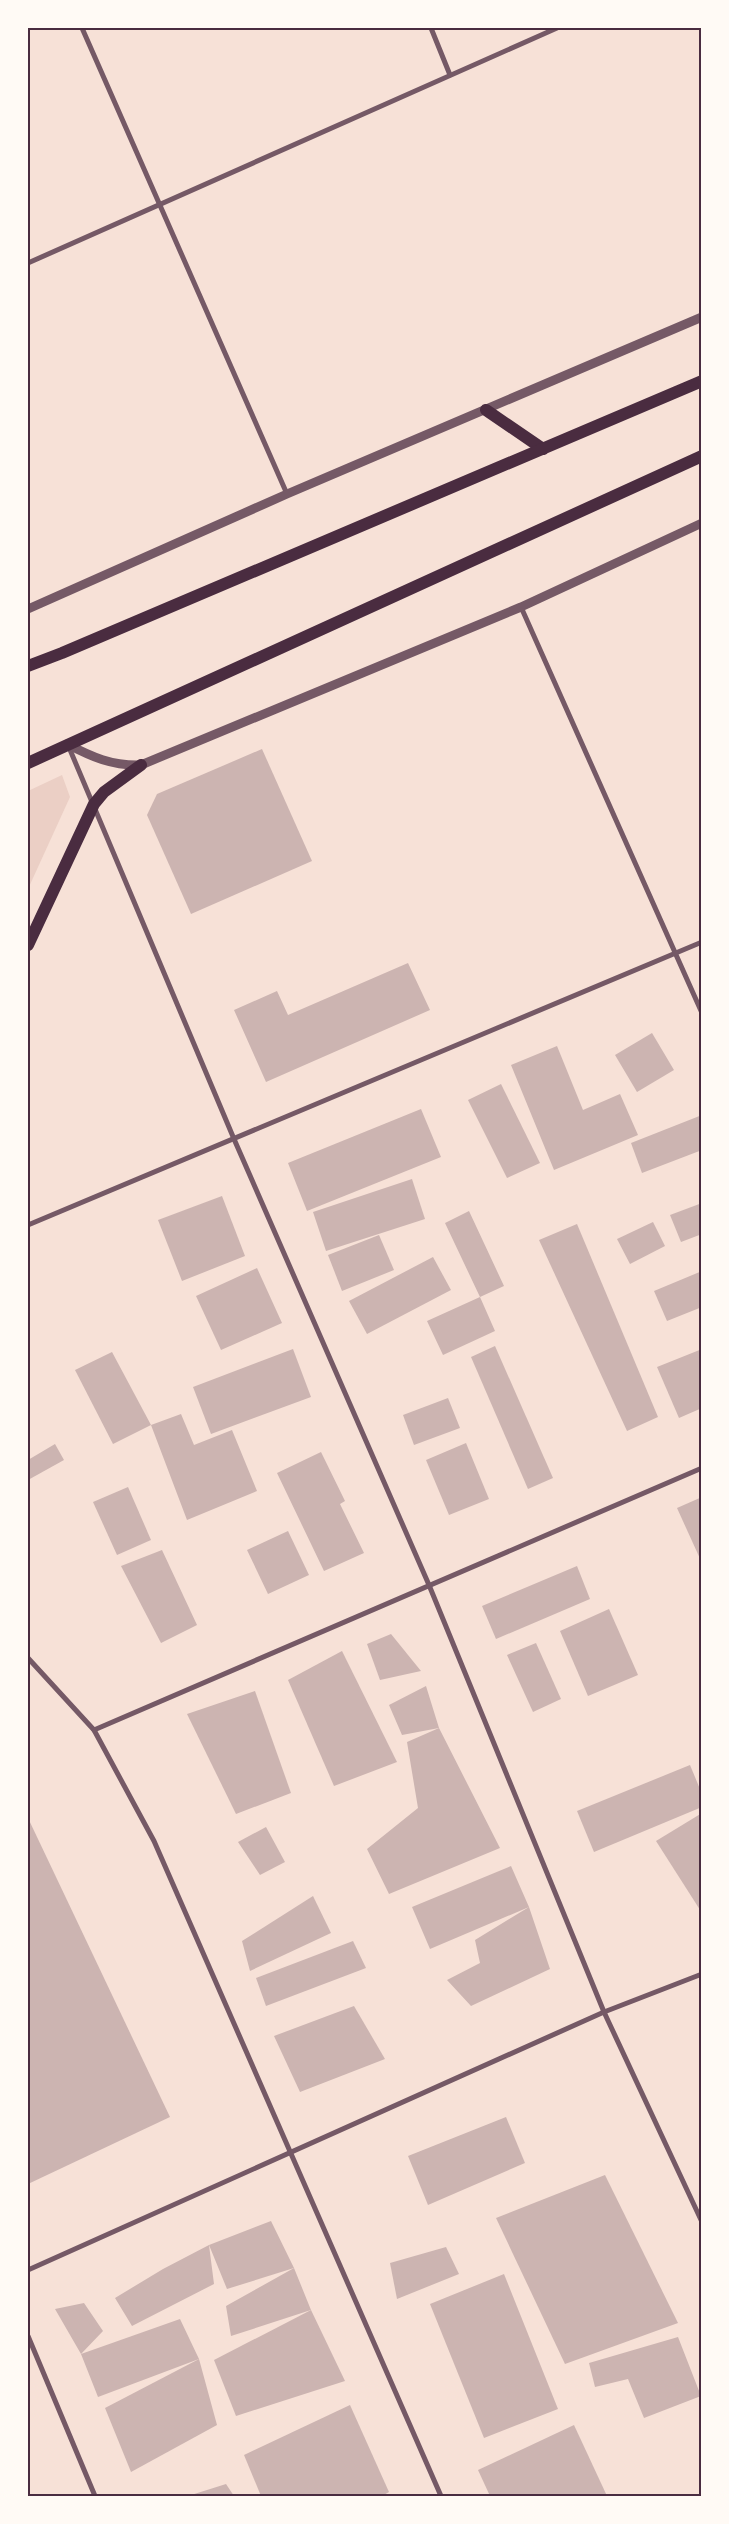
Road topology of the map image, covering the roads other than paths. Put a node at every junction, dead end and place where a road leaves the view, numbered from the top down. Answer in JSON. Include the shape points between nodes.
{"nodes":[{"id":1,"x":82,"y":28,"type":"edge"},
{"id":2,"x":431,"y":28,"type":"edge"},
{"id":3,"x":556,"y":28,"type":"edge"},
{"id":4,"x":450,"y":75,"type":"junction"},
{"id":5,"x":160,"y":205,"type":"junction"},
{"id":6,"x":28,"y":263,"type":"edge"},
{"id":7,"x":702,"y":317,"type":"edge"},
{"id":8,"x":702,"y":381,"type":"edge"},
{"id":9,"x":486,"y":410,"type":"junction"},
{"id":10,"x":543,"y":449,"type":"junction"},
{"id":11,"x":702,"y":456,"type":"edge"},
{"id":12,"x":287,"y":494,"type":"junction"},
{"id":13,"x":702,"y":523,"type":"edge"},
{"id":14,"x":521,"y":607,"type":"junction"},
{"id":15,"x":28,"y":609,"type":"edge"},
{"id":16,"x":28,"y":666,"type":"edge"},
{"id":17,"x":67,"y":744,"type":"junction"},
{"id":18,"x":28,"y":763,"type":"edge"},
{"id":19,"x":141,"y":765,"type":"junction"},
{"id":20,"x":94,"y":804,"type":"junction"},
{"id":21,"x":702,"y":942,"type":"edge"},
{"id":22,"x":28,"y":945,"type":"edge"},
{"id":23,"x":676,"y":953,"type":"junction"},
{"id":24,"x":702,"y":1013,"type":"edge"},
{"id":25,"x":234,"y":1139,"type":"junction"},
{"id":26,"x":28,"y":1225,"type":"edge"},
{"id":27,"x":702,"y":1468,"type":"edge"},
{"id":28,"x":429,"y":1585,"type":"junction"},
{"id":29,"x":28,"y":1658,"type":"edge"},
{"id":30,"x":94,"y":1730,"type":"junction"},
{"id":31,"x":702,"y":1974,"type":"edge"},
{"id":32,"x":604,"y":2012,"type":"junction"},
{"id":33,"x":289,"y":2153,"type":"junction"},
{"id":34,"x":702,"y":2222,"type":"edge"},
{"id":35,"x":28,"y":2270,"type":"edge"},
{"id":36,"x":28,"y":2336,"type":"edge"},
{"id":37,"x":95,"y":2496,"type":"edge"},
{"id":38,"x":440,"y":2496,"type":"edge"}],
"edges":[{"from":1,"to":5,"type":"street"},
{"from":2,"to":4,"type":"street"},
{"from":3,"to":4,"type":"street"},
{"from":4,"to":5,"type":"street"},
{"from":5,"to":6,"type":"street"},
{"from":5,"to":12,"type":"street"},
{"from":7,"to":9,"type":"street"},
{"from":8,"to":10,"type":"main road"},
{"from":9,"to":10,"type":"main road"},
{"from":9,"to":12,"type":"street"},
{"from":10,"to":16,"type":"main road"},
{"from":11,"to":17,"type":"main road"},
{"from":12,"to":15,"type":"street"},
{"from":13,"to":14,"type":"street"},
{"from":14,"to":19,"type":"street"},
{"from":14,"to":23,"type":"street"},
{"from":17,"to":18,"type":"main road"},
{"from":17,"to":19,"type":"street","via":[[121,766]]},
{"from":17,"to":20,"type":"street"},
{"from":19,"to":20,"type":"main road","via":[[104,792]]},
{"from":20,"to":22,"type":"main road"},
{"from":20,"to":25,"type":"street"},
{"from":21,"to":23,"type":"street"},
{"from":23,"to":24,"type":"street"},
{"from":23,"to":25,"type":"street"},
{"from":25,"to":26,"type":"street"},
{"from":25,"to":28,"type":"street"},
{"from":27,"to":28,"type":"street"},
{"from":28,"to":30,"type":"street"},
{"from":28,"to":32,"type":"street"},
{"from":29,"to":30,"type":"street"},
{"from":30,"to":33,"type":"street","via":[[154,1841]]},
{"from":31,"to":32,"type":"street"},
{"from":32,"to":33,"type":"street"},
{"from":32,"to":34,"type":"street"},
{"from":33,"to":35,"type":"street"},
{"from":33,"to":38,"type":"street"},
{"from":36,"to":37,"type":"street"}]}
